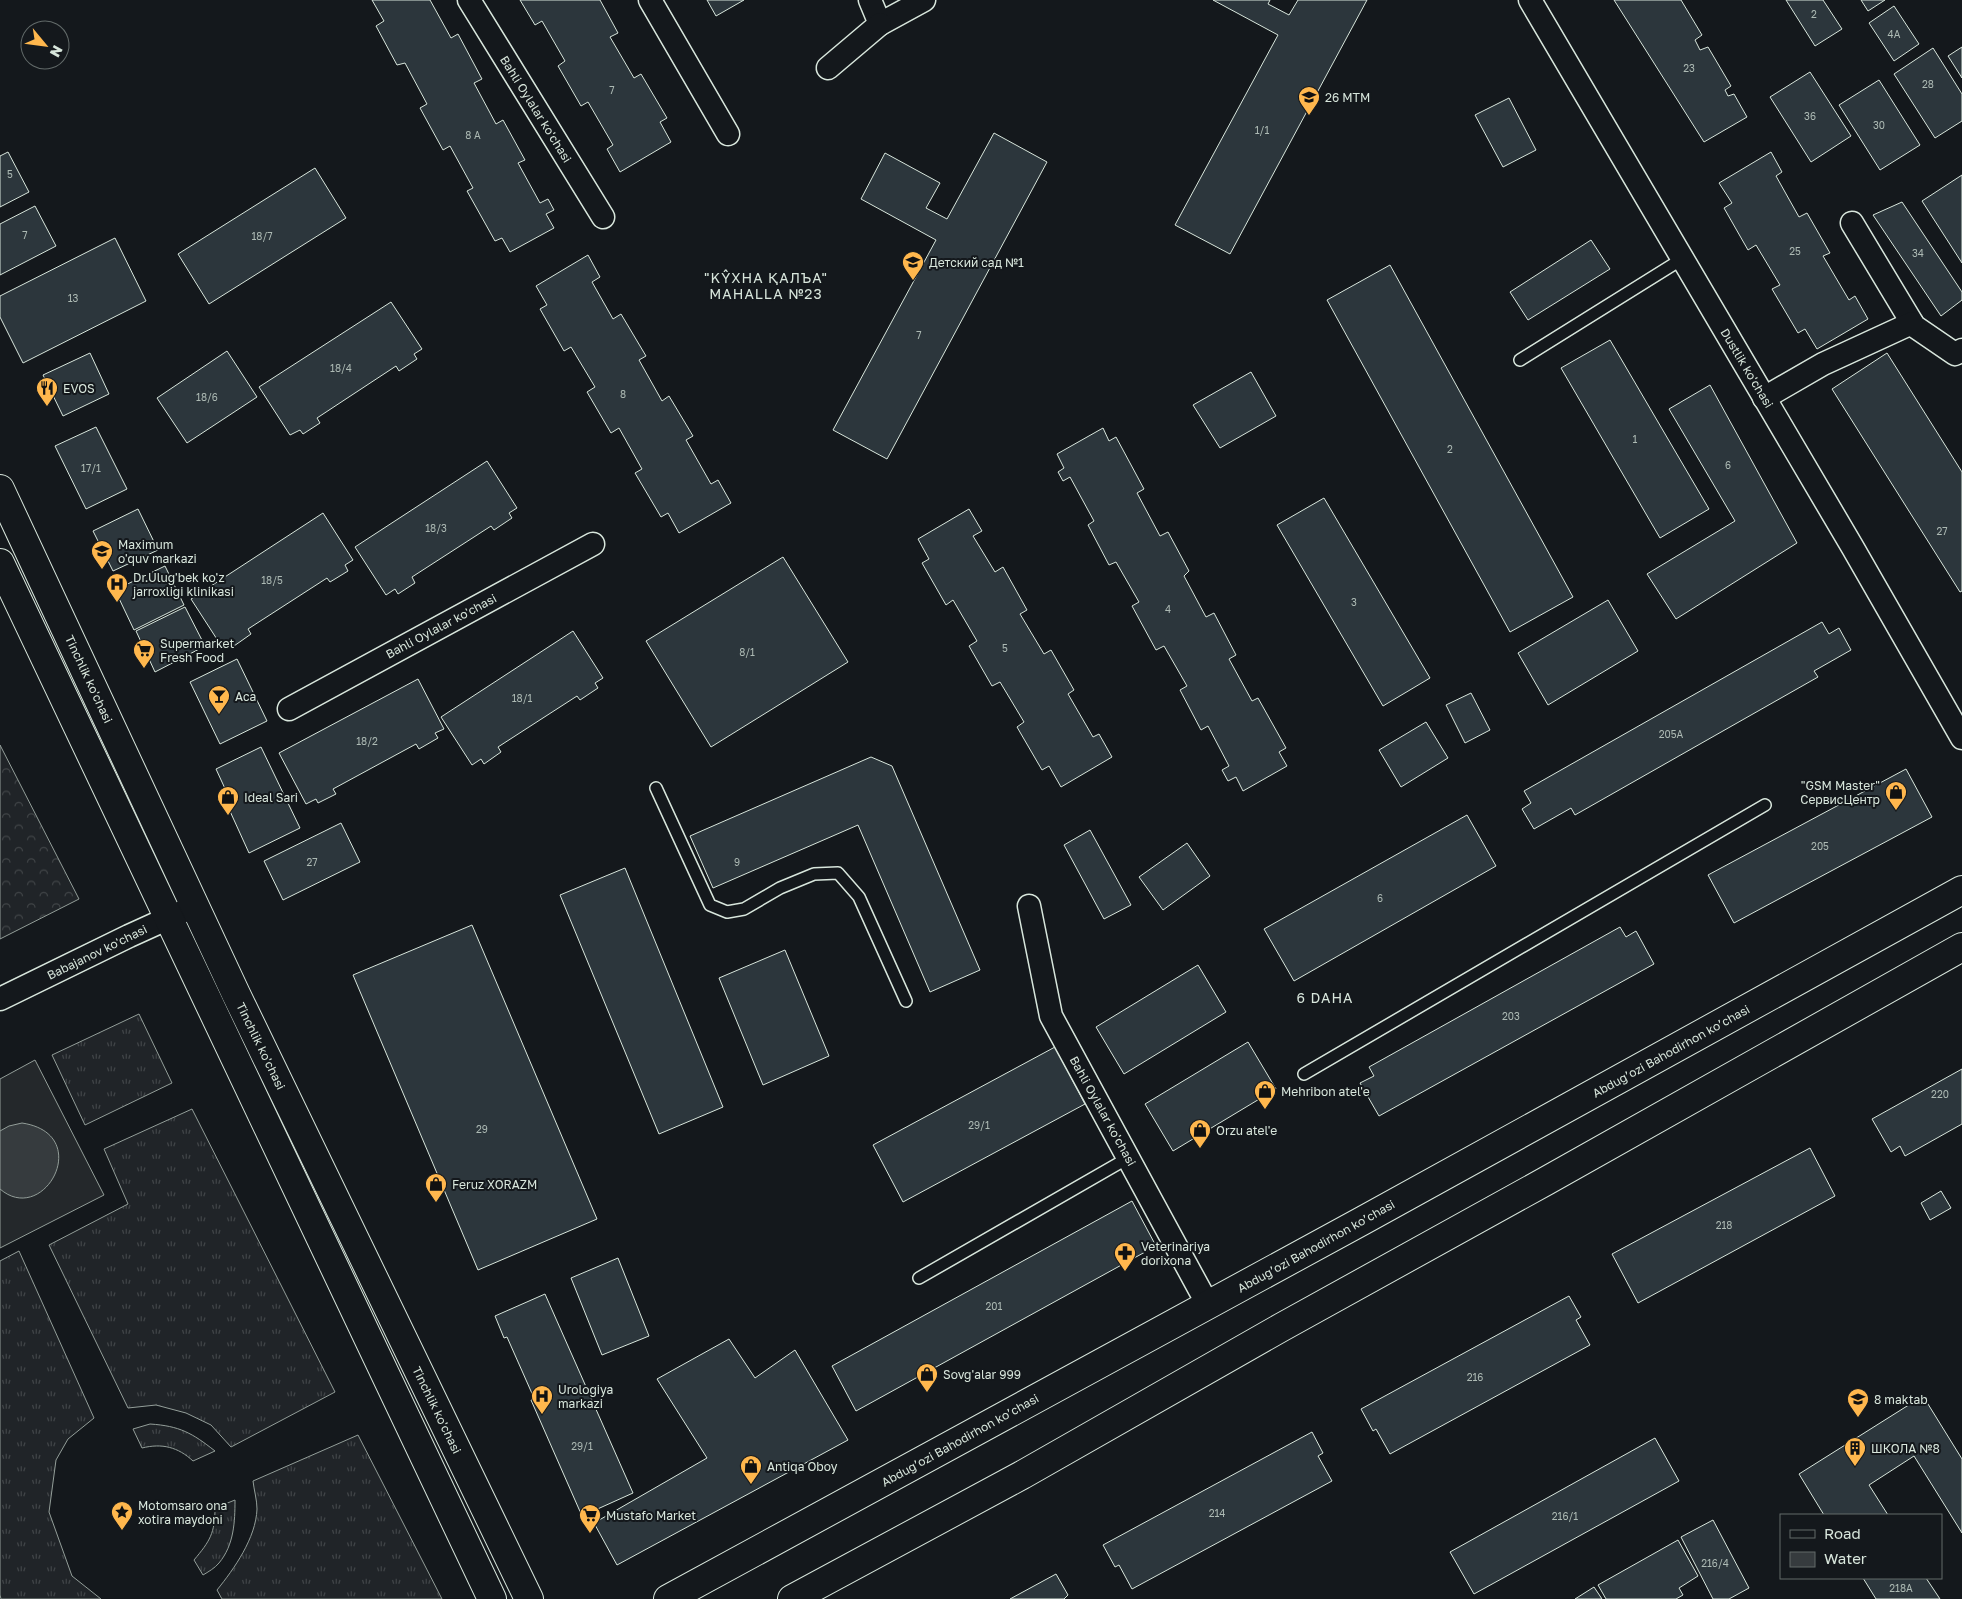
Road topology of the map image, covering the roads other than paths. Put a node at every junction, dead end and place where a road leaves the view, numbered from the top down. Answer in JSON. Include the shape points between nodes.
{"nodes":[{"id":1,"x":469,"y":0,"type":"edge"},
{"id":2,"x":650,"y":0,"type":"edge"},
{"id":3,"x":870,"y":0,"type":"edge"},
{"id":4,"x":924,"y":0,"type":"edge"},
{"id":5,"x":1530,"y":0,"type":"edge"},
{"id":6,"x":880,"y":24,"type":"junction"},
{"id":7,"x":828,"y":68,"type":"dead end"},
{"id":8,"x":728,"y":134,"type":"dead end"},
{"id":9,"x":603,"y":217,"type":"dead end"},
{"id":10,"x":1852,"y":223,"type":"dead end"},
{"id":11,"x":1682,"y":259,"type":"junction"},
{"id":12,"x":1912,"y":323,"type":"junction"},
{"id":13,"x":1962,"y":350,"type":"edge"},
{"id":14,"x":1520,"y":360,"type":"dead end"},
{"id":15,"x":1764,"y":398,"type":"junction"},
{"id":16,"x":0,"y":489,"type":"edge"},
{"id":17,"x":593,"y":544,"type":"dead end"},
{"id":18,"x":0,"y":563,"type":"edge"},
{"id":19,"x":289,"y":708,"type":"dead end"},
{"id":20,"x":1962,"y":738,"type":"edge"},
{"id":21,"x":656,"y":788,"type":"dead end"},
{"id":22,"x":1765,"y":805,"type":"dead end"},
{"id":23,"x":1962,"y":890,"type":"edge"},
{"id":24,"x":195,"y":906,"type":"junction"},
{"id":25,"x":1029,"y":906,"type":"dead end"},
{"id":26,"x":169,"y":918,"type":"junction"},
{"id":27,"x":1962,"y":947,"type":"edge"},
{"id":28,"x":0,"y":999,"type":"edge"},
{"id":29,"x":906,"y":1002,"type":"dead end"},
{"id":30,"x":1304,"y":1074,"type":"dead end"},
{"id":31,"x":1128,"y":1158,"type":"junction"},
{"id":32,"x":918,"y":1278,"type":"dead end"},
{"id":33,"x":1208,"y":1305,"type":"junction"},
{"id":34,"x":492,"y":1599,"type":"edge"},
{"id":35,"x":529,"y":1599,"type":"edge"},
{"id":36,"x":668,"y":1599,"type":"edge"},
{"id":37,"x":792,"y":1599,"type":"edge"}],
"edges":[{"from":1,"to":9,"type":"street","name":"Bahli Oylalar ko'chasi"},
{"from":2,"to":8,"type":"street"},
{"from":3,"to":6,"type":"street"},
{"from":4,"to":6,"type":"street"},
{"from":5,"to":11,"type":"street","name":"Dustlik ko'chasi"},
{"from":6,"to":7,"type":"street"},
{"from":10,"to":12,"type":"street"},
{"from":11,"to":14,"type":"lane"},
{"from":11,"to":15,"type":"street","name":"Dustlik ko'chasi"},
{"from":12,"to":13,"type":"street","via":[[1955,354]]},
{"from":12,"to":15,"type":"street","via":[[1823,364]]},
{"from":15,"to":20,"type":"street","name":"Dustlik ko'chasi"},
{"from":16,"to":24,"type":"main road","name":"Tinchlik ko'chasi"},
{"from":17,"to":19,"type":"street","name":"Bahli Oylalar ko'chasi"},
{"from":18,"to":26,"type":"main road"},
{"from":21,"to":29,"type":"lane","via":[[710,904],[727,912],[744,909],[780,888],[814,874],[838,873],[859,897]]},
{"from":22,"to":30,"type":"lane"},
{"from":23,"to":33,"type":"main road","name":"Abdug’ozi Bahodirhon ko’chasi"},
{"from":24,"to":26,"type":"street","name":"Babajanov ko'chasi"},
{"from":24,"to":35,"type":"main road","name":"Tinchlik ko'chasi"},
{"from":25,"to":31,"type":"street","name":"Bahli Oylalar ko'chasi","via":[[1051,1016]]},
{"from":26,"to":28,"type":"street","name":"Babajanov ko'chasi"},
{"from":26,"to":34,"type":"main road"},
{"from":27,"to":37,"type":"main road","via":[[1282,1326],[1022,1475]]},
{"from":31,"to":32,"type":"lane"},
{"from":31,"to":33,"type":"street","name":"Bahli Oylalar ko'chasi"},
{"from":33,"to":36,"type":"main road","name":"Abdug’ozi Bahodirhon ko’chasi"}]}
